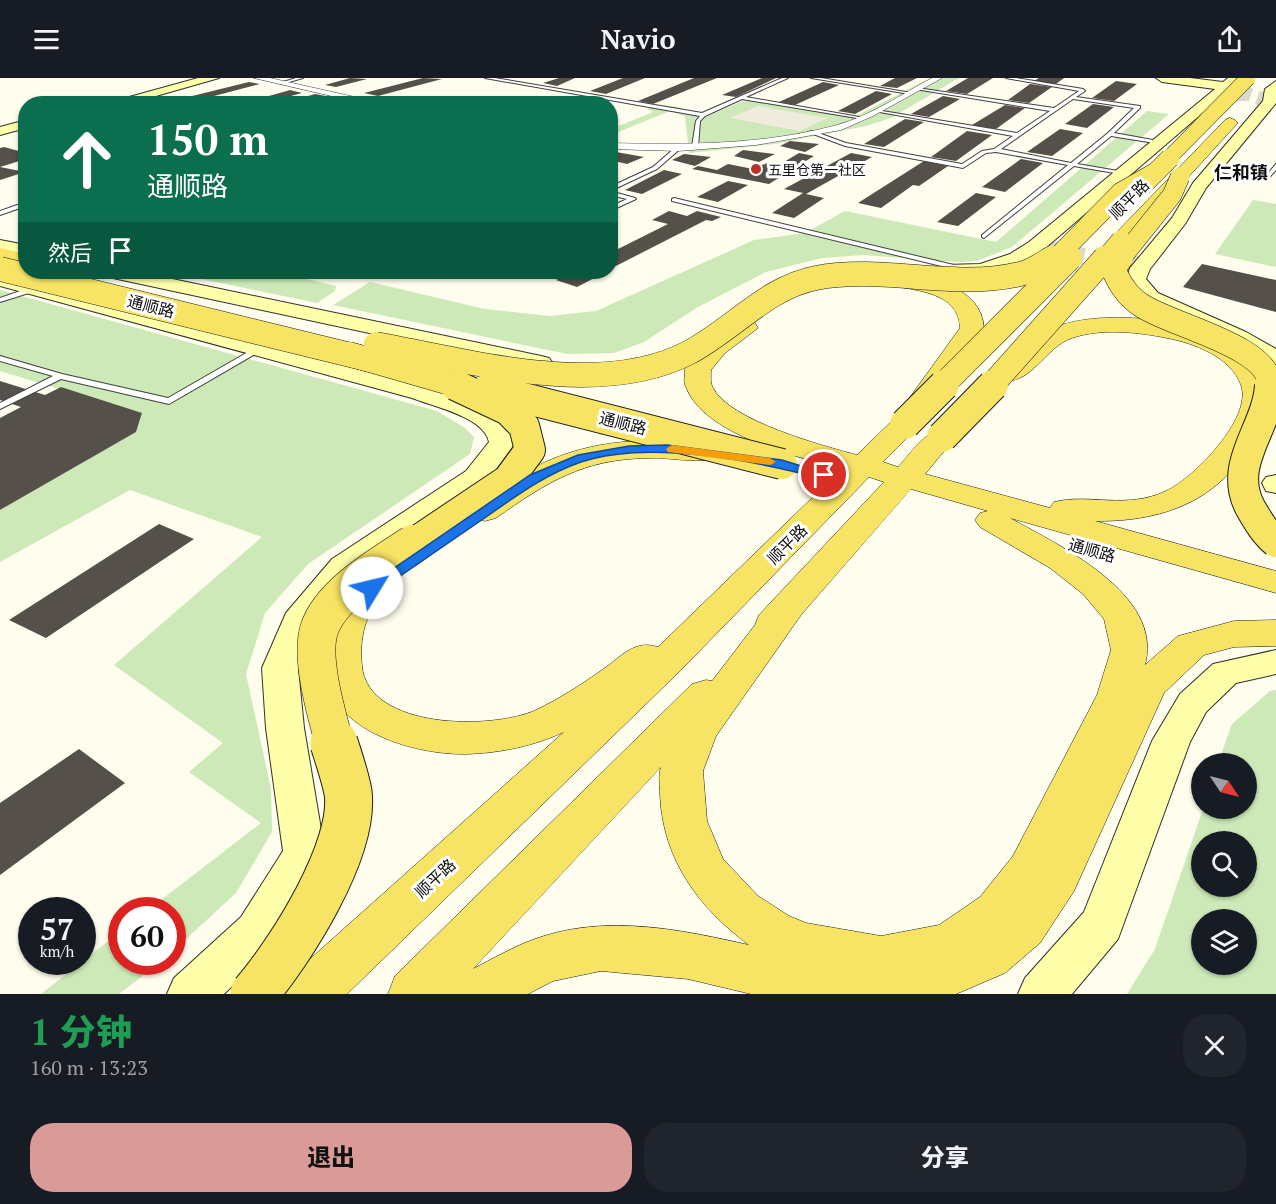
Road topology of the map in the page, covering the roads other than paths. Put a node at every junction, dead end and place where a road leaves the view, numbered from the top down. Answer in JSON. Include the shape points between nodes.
{"nodes":[{"id":1,"x":213,"y":78,"type":"edge"},
{"id":2,"x":258,"y":78,"type":"edge"},
{"id":3,"x":301,"y":78,"type":"edge"},
{"id":4,"x":487,"y":78,"type":"edge"},
{"id":5,"x":786,"y":78,"type":"edge"},
{"id":6,"x":813,"y":78,"type":"edge"},
{"id":7,"x":938,"y":78,"type":"edge"},
{"id":8,"x":1008,"y":78,"type":"edge"},
{"id":9,"x":1162,"y":78,"type":"edge"},
{"id":10,"x":1197,"y":78,"type":"edge"},
{"id":11,"x":1248,"y":78,"type":"edge"},
{"id":12,"x":1230,"y":82,"type":"edge"},
{"id":13,"x":282,"y":83,"type":"junction"},
{"id":14,"x":1072,"y":83,"type":"dead end"},
{"id":15,"x":1065,"y":87,"type":"junction"},
{"id":16,"x":1271,"y":88,"type":"edge"},
{"id":17,"x":914,"y":91,"type":"junction"},
{"id":18,"x":142,"y":96,"type":"edge"},
{"id":19,"x":344,"y":96,"type":"edge"},
{"id":20,"x":592,"y":96,"type":"edge"},
{"id":21,"x":742,"y":98,"type":"junction"},
{"id":22,"x":1072,"y":98,"type":"junction"},
{"id":23,"x":618,"y":100,"type":"edge"},
{"id":24,"x":1055,"y":110,"type":"junction"},
{"id":25,"x":876,"y":111,"type":"junction"},
{"id":26,"x":703,"y":115,"type":"junction"},
{"id":27,"x":1237,"y":116,"type":"tunnel mouth"},
{"id":28,"x":862,"y":118,"type":"junction"},
{"id":29,"x":18,"y":126,"type":"edge"},
{"id":30,"x":0,"y":131,"type":"edge"},
{"id":31,"x":811,"y":132,"type":"junction"},
{"id":32,"x":1110,"y":134,"type":"junction"},
{"id":33,"x":1018,"y":135,"type":"junction"},
{"id":34,"x":1161,"y":142,"type":"junction"},
{"id":35,"x":618,"y":146,"type":"edge"},
{"id":36,"x":695,"y":147,"type":"junction"},
{"id":37,"x":678,"y":148,"type":"junction"},
{"id":38,"x":996,"y":150,"type":"junction"},
{"id":39,"x":1073,"y":164,"type":"junction"},
{"id":40,"x":1276,"y":165,"type":"edge"},
{"id":41,"x":1214,"y":170,"type":"junction"},
{"id":42,"x":1124,"y":174,"type":"junction"},
{"id":43,"x":1168,"y":174,"type":"junction"},
{"id":44,"x":618,"y":187,"type":"edge"},
{"id":45,"x":618,"y":194,"type":"edge"},
{"id":46,"x":674,"y":200,"type":"dead end"},
{"id":47,"x":618,"y":206,"type":"edge"},
{"id":48,"x":18,"y":207,"type":"edge"},
{"id":49,"x":0,"y":213,"type":"edge"},
{"id":50,"x":984,"y":236,"type":"dead end"},
{"id":51,"x":12,"y":263,"type":"edge"},
{"id":52,"x":964,"y":269,"type":"junction"},
{"id":53,"x":57,"y":279,"type":"edge"},
{"id":54,"x":77,"y":279,"type":"edge"},
{"id":55,"x":98,"y":279,"type":"edge"},
{"id":56,"x":150,"y":279,"type":"edge"},
{"id":57,"x":0,"y":300,"type":"edge"},
{"id":58,"x":362,"y":349,"type":"junction"},
{"id":59,"x":258,"y":350,"type":"junction"},
{"id":60,"x":0,"y":358,"type":"edge"},
{"id":61,"x":1276,"y":359,"type":"edge"},
{"id":62,"x":60,"y":376,"type":"junction"},
{"id":63,"x":0,"y":406,"type":"edge"},
{"id":64,"x":957,"y":421,"type":"junction"},
{"id":65,"x":905,"y":424,"type":"junction"},
{"id":66,"x":788,"y":455,"type":"junction"},
{"id":67,"x":994,"y":511,"type":"junction"},
{"id":68,"x":1276,"y":542,"type":"edge"},
{"id":69,"x":758,"y":573,"type":"junction"},
{"id":70,"x":1276,"y":582,"type":"edge"},
{"id":71,"x":1276,"y":604,"type":"edge"},
{"id":72,"x":787,"y":608,"type":"junction"},
{"id":73,"x":1276,"y":633,"type":"edge"},
{"id":74,"x":1276,"y":662,"type":"edge"},
{"id":75,"x":191,"y":994,"type":"edge"},
{"id":76,"x":254,"y":994,"type":"edge"},
{"id":77,"x":310,"y":994,"type":"edge"},
{"id":78,"x":414,"y":994,"type":"edge"},
{"id":79,"x":476,"y":994,"type":"edge"},
{"id":80,"x":1042,"y":994,"type":"edge"}],
"edges":[{"from":1,"to":18,"type":"street"},
{"from":2,"to":13,"type":"street"},
{"from":3,"to":13,"type":"lane"},
{"from":4,"to":20,"type":"lane"},
{"from":5,"to":21,"type":"lane"},
{"from":6,"to":17,"type":"lane"},
{"from":7,"to":17,"type":"street"},
{"from":8,"to":15,"type":"lane"},
{"from":9,"to":12,"type":"street"},
{"from":10,"to":12,"type":"street"},
{"from":11,"to":43,"type":"main road","name":"顺平路","bridge":true},
{"from":12,"to":16,"type":"street"},
{"from":12,"to":34,"type":"street"},
{"from":13,"to":19,"type":"street"},
{"from":14,"to":15,"type":"lane"},
{"from":15,"to":22,"type":"lane","via":[[1083,90]]},
{"from":16,"to":41,"type":"street","via":[[1269,102]]},
{"from":17,"to":24,"type":"lane"},
{"from":17,"to":25,"type":"street"},
{"from":21,"to":26,"type":"lane"},
{"from":21,"to":28,"type":"lane"},
{"from":22,"to":24,"type":"lane"},
{"from":22,"to":32,"type":"lane","via":[[1138,107]]},
{"from":23,"to":26,"type":"lane"},
{"from":24,"to":33,"type":"lane"},
{"from":25,"to":28,"type":"street"},
{"from":25,"to":33,"type":"lane"},
{"from":26,"to":36,"type":"lane","via":[[698,121]]},
{"from":27,"to":43,"type":"main road","name":"顺平路"},
{"from":28,"to":31,"type":"street","via":[[841,127]]},
{"from":29,"to":30,"type":"street"},
{"from":31,"to":36,"type":"street"},
{"from":31,"to":38,"type":"lane","via":[[845,144],[963,166],[984,152]]},
{"from":32,"to":34,"type":"lane"},
{"from":32,"to":39,"type":"lane"},
{"from":33,"to":38,"type":"lane"},
{"from":34,"to":42,"type":"street"},
{"from":35,"to":37,"type":"street"},
{"from":36,"to":37,"type":"street"},
{"from":37,"to":44,"type":"lane","via":[[655,168]]},
{"from":38,"to":39,"type":"lane"},
{"from":39,"to":42,"type":"lane"},
{"from":39,"to":50,"type":"lane"},
{"from":40,"to":41,"type":"lane","via":[[1266,179]]},
{"from":41,"to":61,"type":"street","via":[[1140,267],[1136,280],[1151,297],[1165,305],[1238,337]]},
{"from":42,"to":52,"type":"street","via":[[1017,258],[982,270]]},
{"from":43,"to":58,"type":"main road","bridge":true,"via":[[1121,192],[1059,255],[1021,273],[980,279],[870,273],[815,278],[784,289],[688,353],[656,366],[624,372],[547,375]]},
{"from":43,"to":64,"type":"main road","name":"顺平路","bridge":true,"via":[[1009,368]]},
{"from":43,"to":65,"type":"main road","name":"顺平路","bridge":true},
{"from":43,"to":68,"type":"main road","bridge":true,"via":[[1172,195],[1113,269],[1116,285],[1132,301],[1237,348],[1258,363],[1270,381],[1272,399],[1243,471],[1243,497]]},
{"from":45,"to":47,"type":"lane","via":[[633,199]]},
{"from":46,"to":52,"type":"lane"},
{"from":48,"to":49,"type":"lane"},
{"from":51,"to":57,"type":"lane"},
{"from":52,"to":56,"type":"street","via":[[816,269],[774,284],[687,342],[649,358],[599,367],[538,363]]},
{"from":53,"to":59,"type":"street"},
{"from":54,"to":58,"type":"main road","name":"通顺路","bridge":true},
{"from":55,"to":58,"type":"main road","name":"通顺路"},
{"from":58,"to":66,"type":"main road","name":"通顺路","bridge":true},
{"from":58,"to":76,"type":"main road","bridge":true,"via":[[502,406],[523,424],[530,450],[507,480],[361,579],[339,598],[319,630],[317,654],[326,712],[348,794],[343,843],[316,901]]},
{"from":59,"to":62,"type":"lane","via":[[169,401]]},
{"from":59,"to":75,"type":"street","via":[[446,401],[486,418],[499,429],[502,443],[476,477],[343,566],[302,613],[280,668],[304,853],[257,932]]},
{"from":60,"to":62,"type":"lane"},
{"from":62,"to":63,"type":"lane"},
{"from":64,"to":67,"type":"main road","bridge":true,"via":[[1045,343],[1084,327],[1142,326],[1212,345],[1235,358],[1254,384],[1256,397],[1243,432],[1215,475],[1190,493],[1167,503],[1128,510]]},
{"from":64,"to":72,"type":"main road","name":"顺平路","bridge":true},
{"from":65,"to":66,"type":"main road","bridge":true,"via":[[972,328],[974,318],[968,307],[949,294],[908,281],[860,278],[822,282],[804,288],[716,348],[698,369],[699,387],[712,404]]},
{"from":65,"to":69,"type":"main road","name":"顺平路"},
{"from":66,"to":67,"type":"main road","name":"通顺路"},
{"from":66,"to":69,"type":"main road","bridge":true,"via":[[667,448],[602,454],[554,468],[406,564],[353,608],[343,635],[342,662],[347,686],[369,711],[404,729],[458,739],[516,732],[573,710]]},
{"from":67,"to":70,"type":"main road","name":"通顺路"},
{"from":67,"to":71,"type":"main road","name":"通顺路"},
{"from":67,"to":72,"type":"main road","via":[[1095,586],[1121,615],[1130,650],[1117,694],[1030,870],[997,913],[950,946],[881,960],[805,946],[771,932],[741,911],[705,872],[684,821],[681,771],[697,731]]},
{"from":69,"to":77,"type":"main road","name":"顺平路"},
{"from":72,"to":78,"type":"main road","name":"顺平路"},
{"from":73,"to":79,"type":"main road","via":[[1234,634],[1191,645],[1148,685],[1057,876],[1022,927],[987,956],[927,981],[856,985],[769,974],[688,955],[601,948],[545,959]]},
{"from":74,"to":80,"type":"street","via":[[1225,674],[1193,703],[1171,741],[1102,926]]}]}
